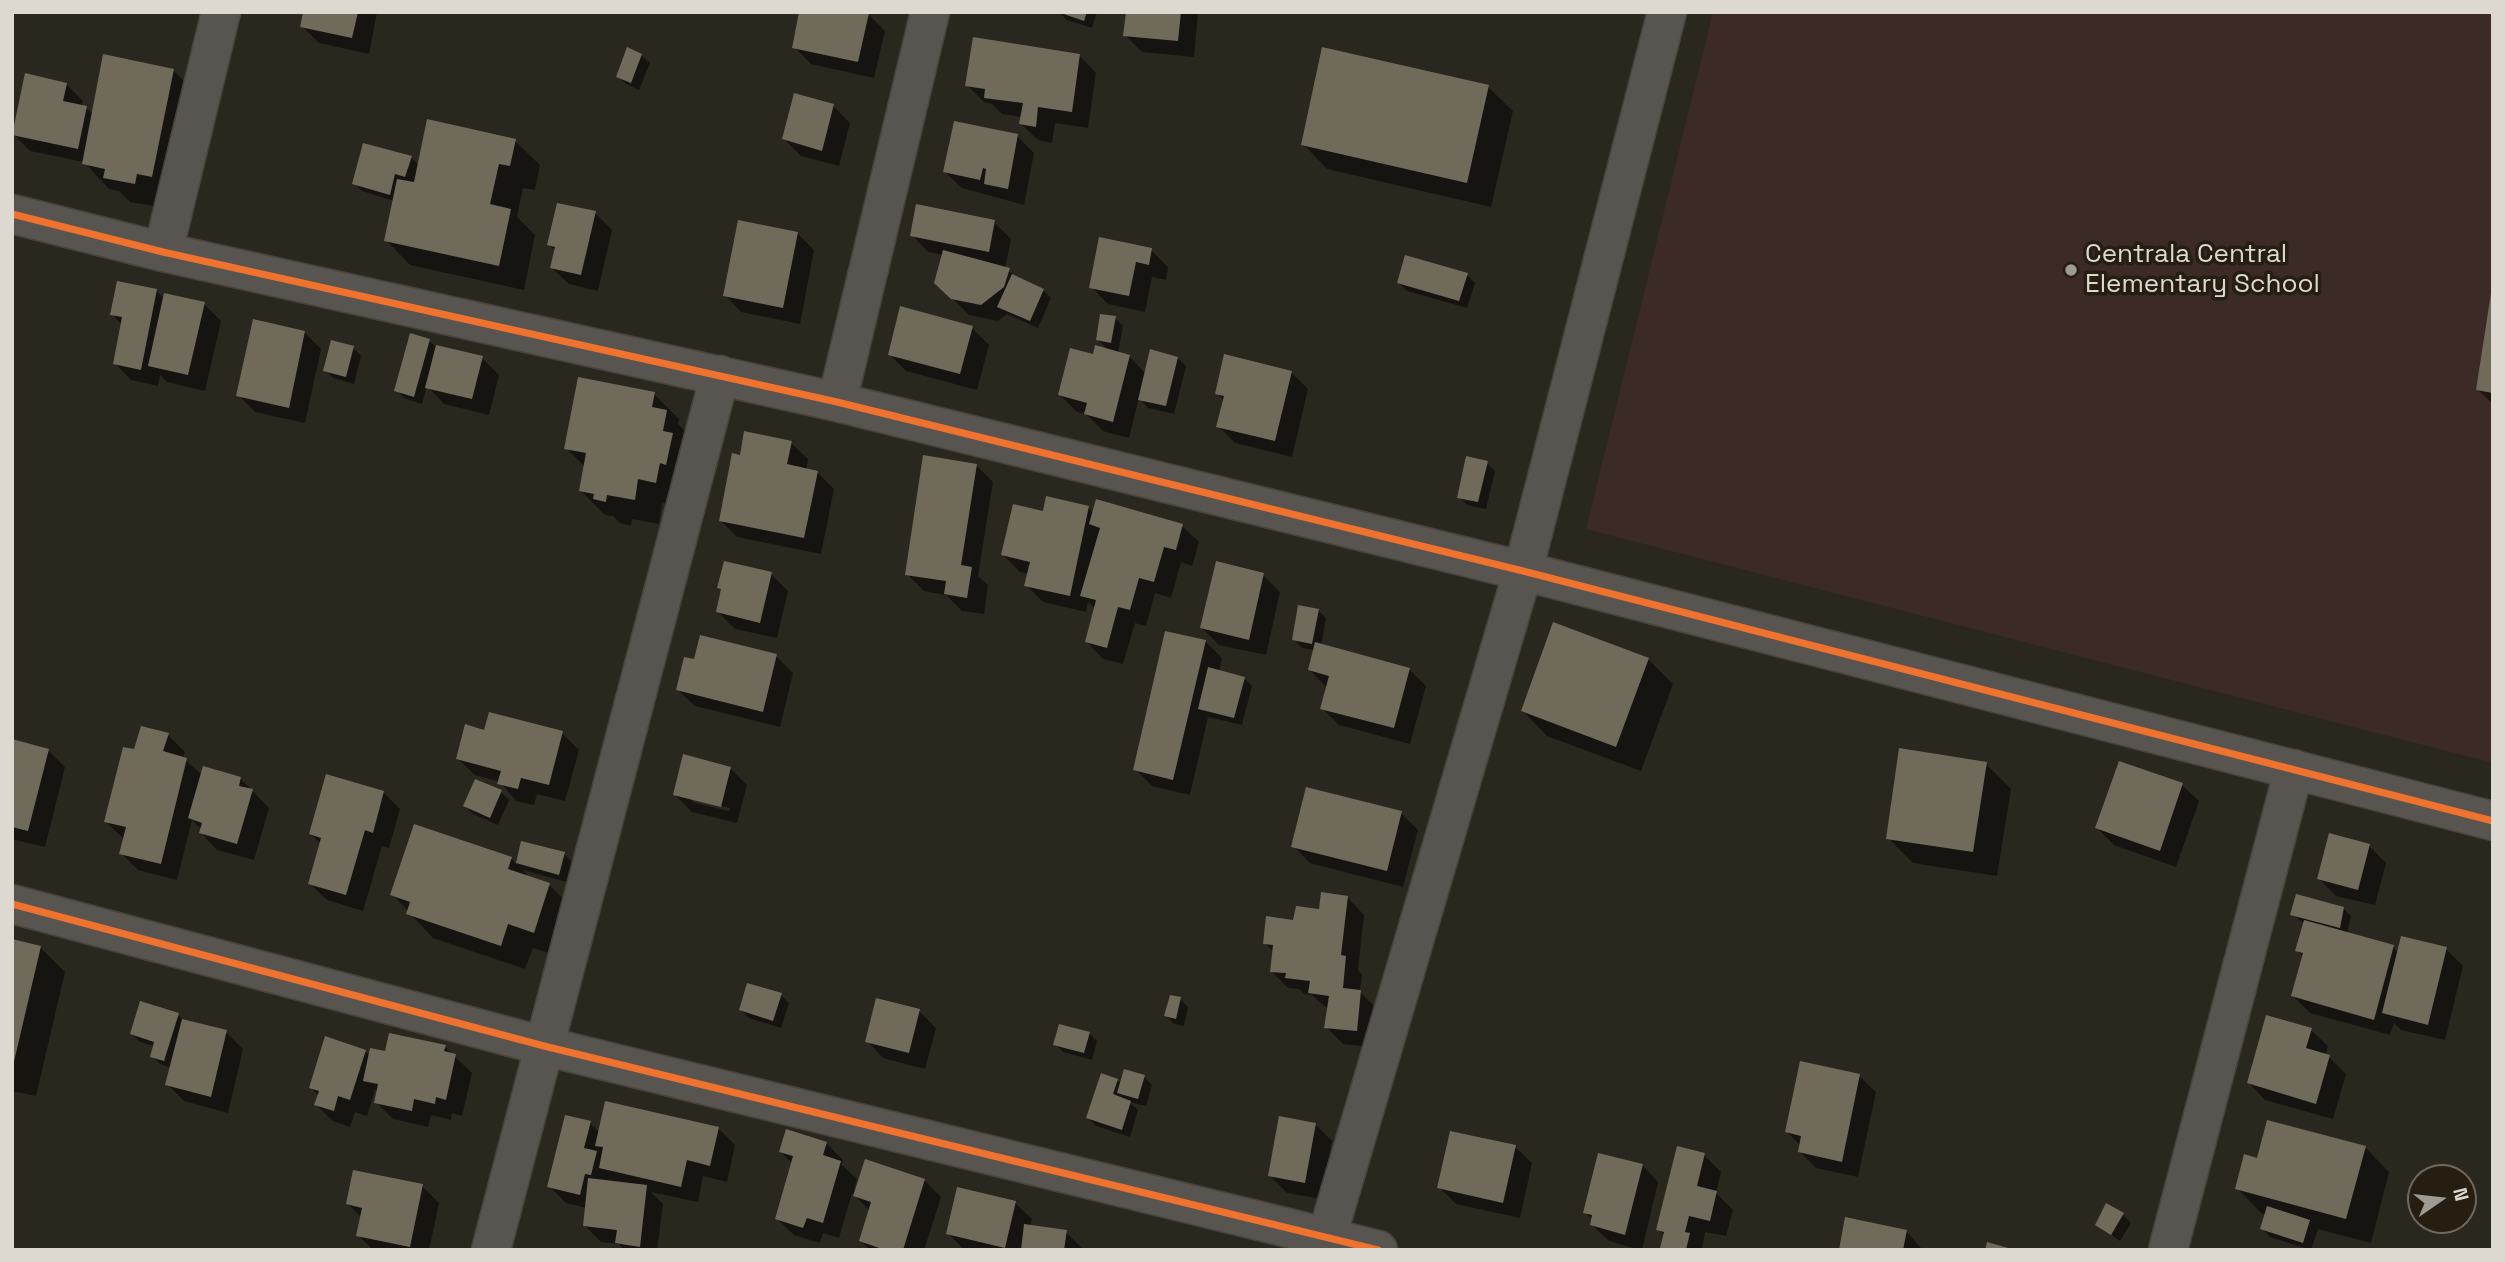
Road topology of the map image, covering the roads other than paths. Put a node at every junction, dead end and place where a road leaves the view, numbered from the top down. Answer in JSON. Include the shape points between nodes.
{"nodes":[{"id":1,"x":220,"y":12,"type":"edge"},
{"id":2,"x":930,"y":12,"type":"edge"},
{"id":3,"x":1667,"y":12,"type":"edge"},
{"id":4,"x":12,"y":214,"type":"edge"},
{"id":5,"x":163,"y":252,"type":"junction"},
{"id":6,"x":720,"y":375,"type":"junction"},
{"id":7,"x":837,"y":402,"type":"junction"},
{"id":8,"x":1523,"y":571,"type":"junction"},
{"id":9,"x":2294,"y":769,"type":"junction"},
{"id":10,"x":2493,"y":821,"type":"edge"},
{"id":11,"x":12,"y":904,"type":"edge"},
{"id":12,"x":544,"y":1046,"type":"junction"},
{"id":13,"x":1325,"y":1243,"type":"edge"},
{"id":14,"x":491,"y":1250,"type":"edge"},
{"id":15,"x":1378,"y":1250,"type":"edge"},
{"id":16,"x":2168,"y":1250,"type":"edge"}],
"edges":[{"from":1,"to":5,"type":"street"},
{"from":2,"to":7,"type":"street"},
{"from":3,"to":8,"type":"street"},
{"from":4,"to":5,"type":"street"},
{"from":5,"to":6,"type":"street"},
{"from":6,"to":7,"type":"street"},
{"from":6,"to":12,"type":"street"},
{"from":7,"to":8,"type":"street"},
{"from":8,"to":9,"type":"street"},
{"from":8,"to":13,"type":"street"},
{"from":9,"to":10,"type":"street"},
{"from":9,"to":16,"type":"street"},
{"from":11,"to":12,"type":"street"},
{"from":12,"to":13,"type":"street"},
{"from":12,"to":14,"type":"street"},
{"from":13,"to":15,"type":"street"}]}
